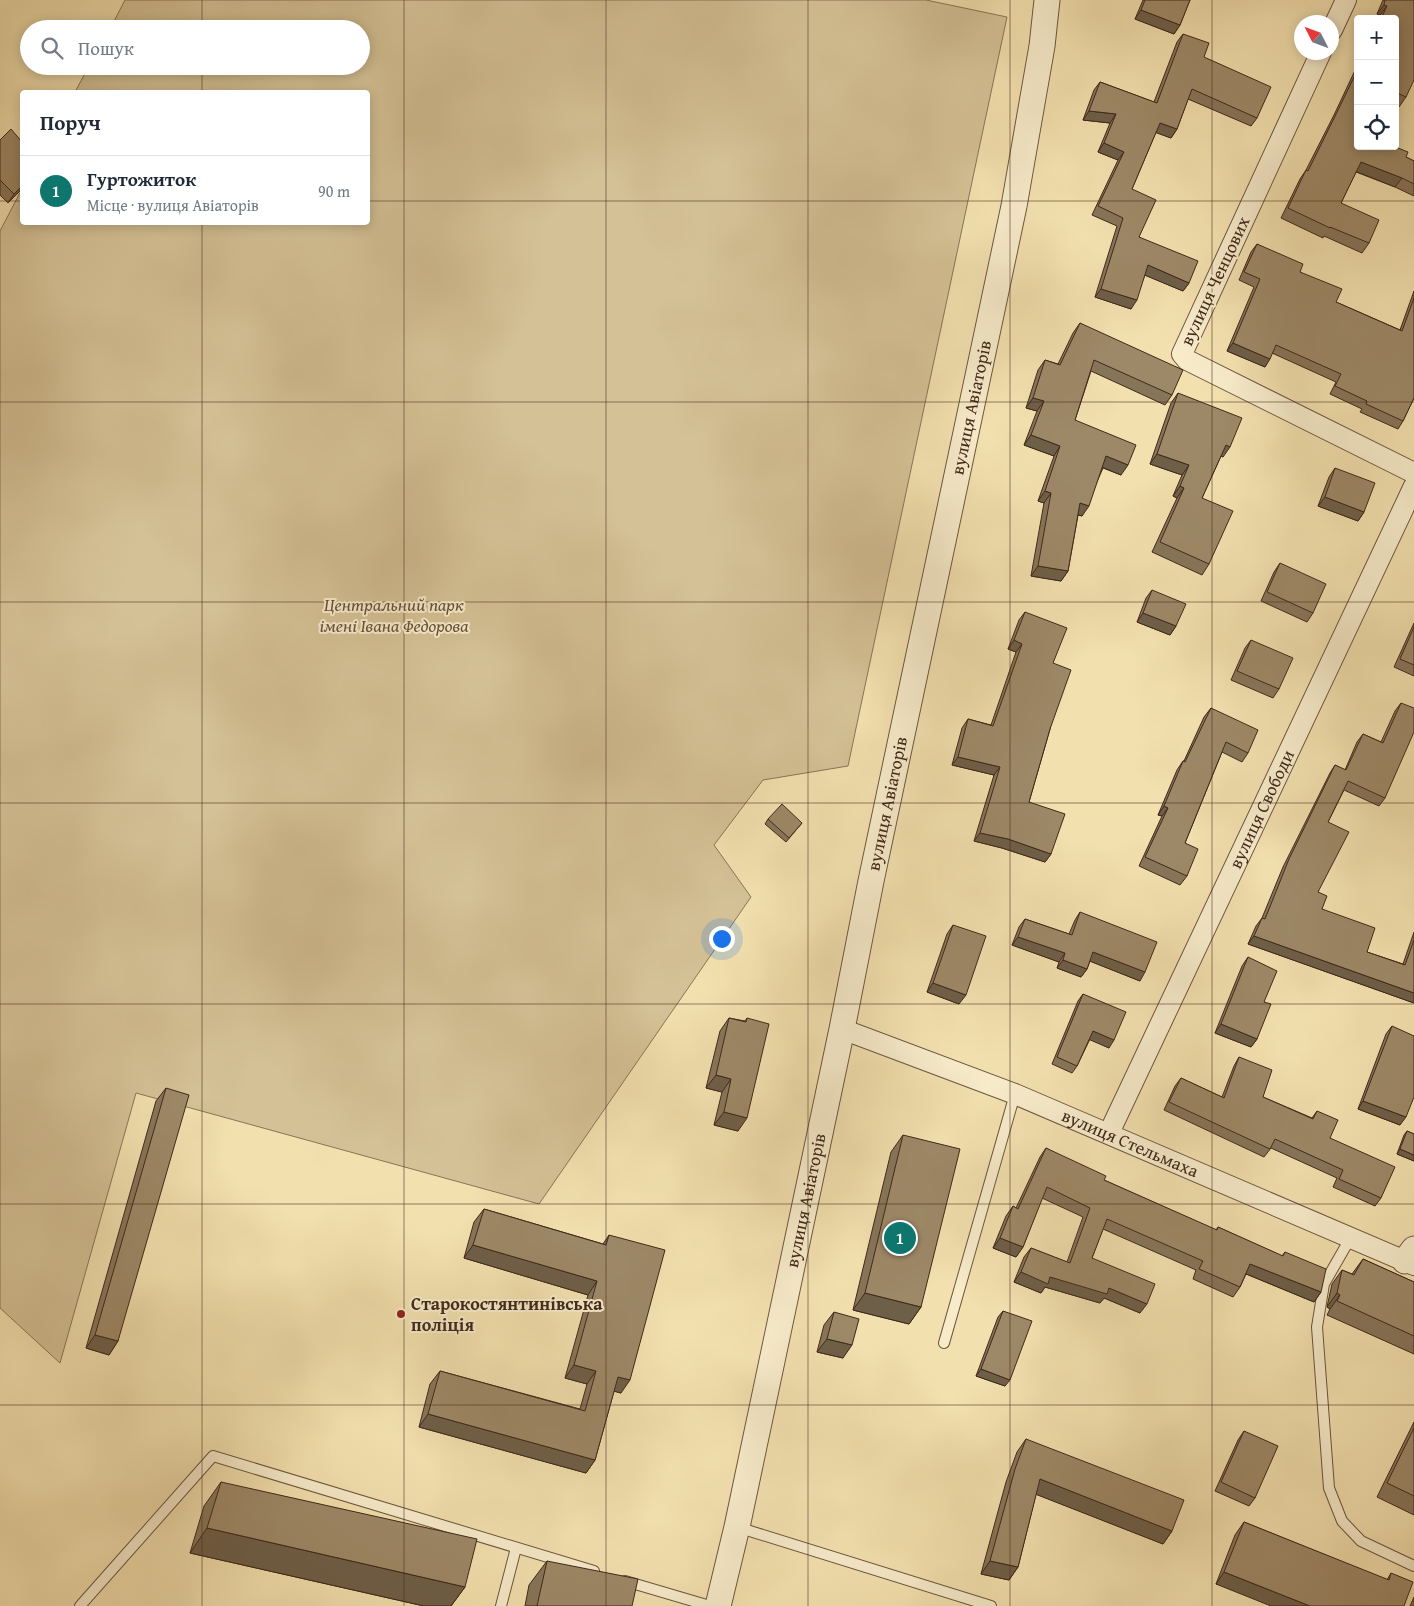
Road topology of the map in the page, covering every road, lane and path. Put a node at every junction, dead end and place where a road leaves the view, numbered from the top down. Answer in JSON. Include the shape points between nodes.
{"nodes":[{"id":1,"x":1047,"y":0,"type":"edge"},
{"id":2,"x":1346,"y":0,"type":"edge"},
{"id":3,"x":1339,"y":15,"type":"edge"},
{"id":4,"x":1317,"y":60,"type":"edge"},
{"id":5,"x":1414,"y":473,"type":"edge"},
{"id":6,"x":1414,"y":486,"type":"edge"},
{"id":7,"x":842,"y":1029,"type":"junction"},
{"id":8,"x":1015,"y":1094,"type":"junction"},
{"id":9,"x":1109,"y":1133,"type":"junction"},
{"id":10,"x":1351,"y":1237,"type":"junction"},
{"id":11,"x":1411,"y":1258,"type":"edge"},
{"id":12,"x":944,"y":1343,"type":"dead end"},
{"id":13,"x":737,"y":1527,"type":"junction"},
{"id":14,"x":516,"y":1548,"type":"junction"},
{"id":15,"x":1414,"y":1566,"type":"edge"},
{"id":16,"x":80,"y":1606,"type":"edge"},
{"id":17,"x":501,"y":1606,"type":"edge"},
{"id":18,"x":710,"y":1606,"type":"edge"},
{"id":19,"x":718,"y":1606,"type":"edge"},
{"id":20,"x":991,"y":1606,"type":"edge"}],
"edges":[{"from":1,"to":7,"type":"street","name":"вулиця Авіаторів","via":[[1014,206]]},
{"from":2,"to":3,"type":"street"},
{"from":4,"to":5,"type":"street","name":"вулиця Ченцових","via":[[1182,354],[1187,360]]},
{"from":6,"to":9,"type":"street","name":"вулиця Свободи"},
{"from":7,"to":8,"type":"street","name":"вулиця Стельмаха"},
{"from":7,"to":13,"type":"street","name":"вулиця Авіаторів"},
{"from":8,"to":9,"type":"street","name":"вулиця Стельмаха"},
{"from":8,"to":12,"type":"lane"},
{"from":9,"to":10,"type":"street","name":"вулиця Стельмаха"},
{"from":10,"to":11,"type":"street","name":"вулиця Стельмаха"},
{"from":10,"to":15,"type":"lane","via":[[1324,1284],[1317,1327],[1329,1488],[1342,1521],[1360,1541]]},
{"from":13,"to":19,"type":"street","name":"вулиця Авіаторів"},
{"from":13,"to":20,"type":"lane"},
{"from":14,"to":16,"type":"lane","via":[[213,1456]]},
{"from":14,"to":17,"type":"lane"},
{"from":14,"to":18,"type":"lane"}]}
